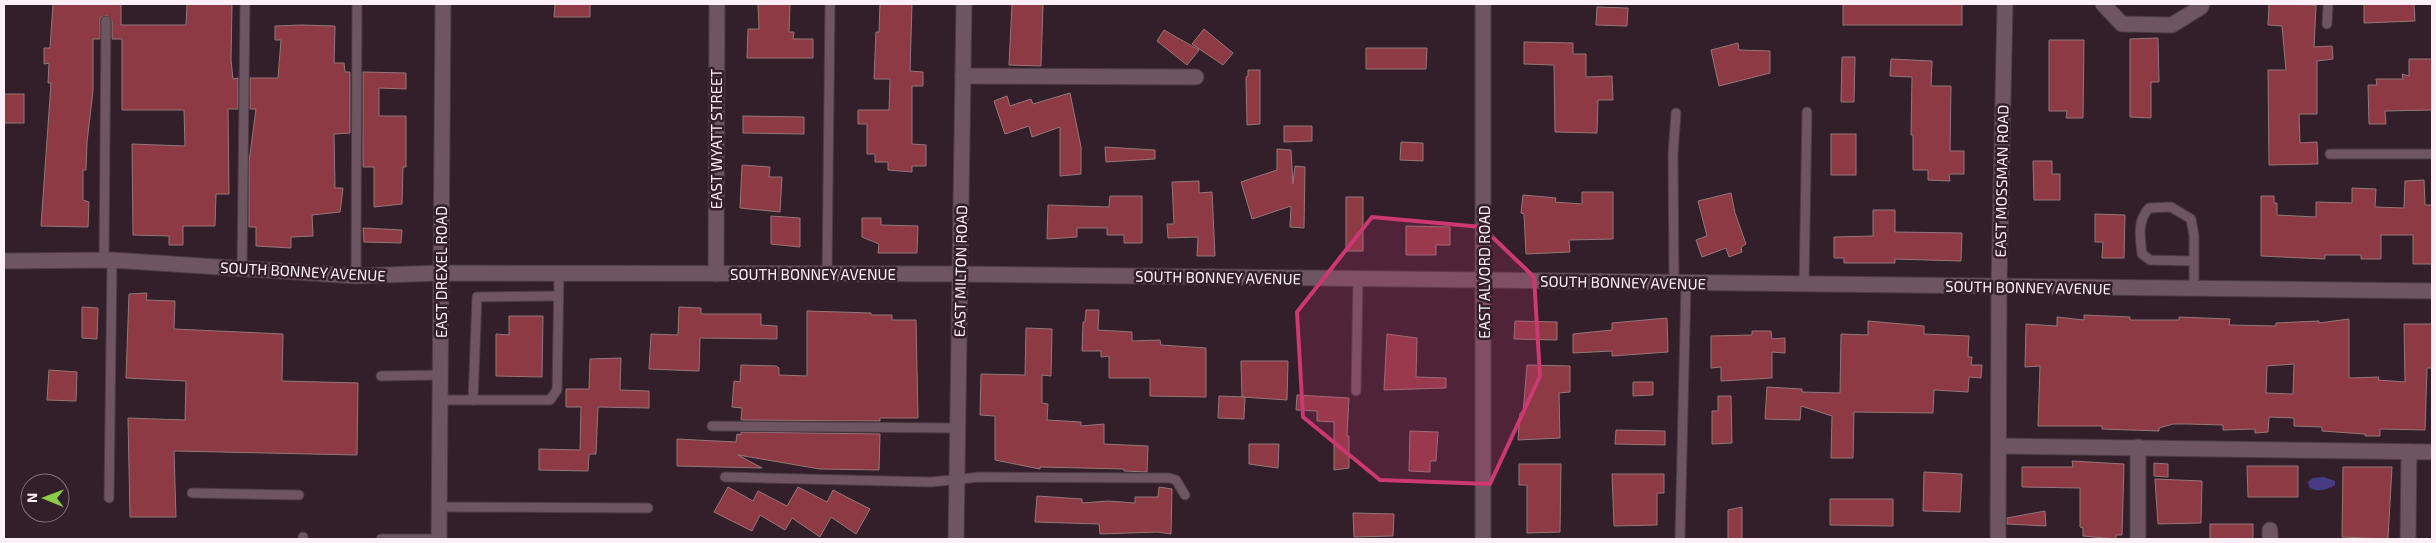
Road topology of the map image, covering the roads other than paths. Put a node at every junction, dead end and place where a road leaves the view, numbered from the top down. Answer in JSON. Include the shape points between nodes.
{"nodes":[{"id":1,"x":245,"y":4,"type":"edge"},
{"id":2,"x":357,"y":4,"type":"edge"},
{"id":3,"x":443,"y":4,"type":"edge"},
{"id":4,"x":717,"y":4,"type":"edge"},
{"id":5,"x":830,"y":4,"type":"edge"},
{"id":6,"x":964,"y":4,"type":"edge"},
{"id":7,"x":1483,"y":4,"type":"edge"},
{"id":8,"x":2004,"y":4,"type":"edge"},
{"id":9,"x":2103,"y":4,"type":"edge"},
{"id":10,"x":2202,"y":4,"type":"edge"},
{"id":11,"x":2328,"y":4,"type":"edge"},
{"id":12,"x":106,"y":21,"type":"dead end"},
{"id":13,"x":2327,"y":24,"type":"dead end"},
{"id":14,"x":962,"y":76,"type":"junction"},
{"id":15,"x":1196,"y":77,"type":"dead end"},
{"id":16,"x":1807,"y":112,"type":"dead end"},
{"id":17,"x":1676,"y":113,"type":"dead end"},
{"id":18,"x":2330,"y":154,"type":"dead end"},
{"id":19,"x":2432,"y":154,"type":"edge"},
{"id":20,"x":108,"y":260,"type":"junction"},
{"id":21,"x":2194,"y":261,"type":"junction"},
{"id":22,"x":4,"y":262,"type":"edge"},
{"id":23,"x":242,"y":269,"type":"junction"},
{"id":24,"x":441,"y":274,"type":"junction"},
{"id":25,"x":559,"y":274,"type":"junction"},
{"id":26,"x":716,"y":274,"type":"junction"},
{"id":27,"x":959,"y":274,"type":"junction"},
{"id":28,"x":827,"y":275,"type":"junction"},
{"id":29,"x":356,"y":276,"type":"junction"},
{"id":30,"x":1358,"y":279,"type":"junction"},
{"id":31,"x":1485,"y":280,"type":"junction"},
{"id":32,"x":1680,"y":283,"type":"junction"},
{"id":33,"x":1804,"y":284,"type":"junction"},
{"id":34,"x":1999,"y":286,"type":"junction"},
{"id":35,"x":2194,"y":288,"type":"junction"},
{"id":36,"x":2432,"y":291,"type":"edge"},
{"id":37,"x":558,"y":296,"type":"junction"},
{"id":38,"x":440,"y":375,"type":"junction"},
{"id":39,"x":381,"y":376,"type":"dead end"},
{"id":40,"x":1356,"y":391,"type":"dead end"},
{"id":41,"x":440,"y":400,"type":"junction"},
{"id":42,"x":473,"y":400,"type":"junction"},
{"id":43,"x":712,"y":426,"type":"dead end"},
{"id":44,"x":958,"y":428,"type":"junction"},
{"id":45,"x":2000,"y":446,"type":"junction"},
{"id":46,"x":2138,"y":447,"type":"junction"},
{"id":47,"x":2409,"y":452,"type":"junction"},
{"id":48,"x":2432,"y":452,"type":"edge"},
{"id":49,"x":725,"y":477,"type":"dead end"},
{"id":50,"x":957,"y":478,"type":"junction"},
{"id":51,"x":192,"y":493,"type":"dead end"},
{"id":52,"x":299,"y":494,"type":"dead end"},
{"id":53,"x":1185,"y":495,"type":"dead end"},
{"id":54,"x":109,"y":498,"type":"dead end"},
{"id":55,"x":439,"y":507,"type":"junction"},
{"id":56,"x":648,"y":508,"type":"dead end"},
{"id":57,"x":1680,"y":537,"type":"dead end"},
{"id":58,"x":381,"y":539,"type":"edge"},
{"id":59,"x":439,"y":539,"type":"edge"},
{"id":60,"x":956,"y":539,"type":"edge"},
{"id":61,"x":1483,"y":539,"type":"edge"},
{"id":62,"x":1998,"y":539,"type":"edge"},
{"id":63,"x":2138,"y":539,"type":"edge"},
{"id":64,"x":2408,"y":539,"type":"edge"}],
"edges":[{"from":1,"to":23,"type":"lane"},
{"from":2,"to":29,"type":"lane"},
{"from":3,"to":24,"type":"street","name":"EAST DREXEL ROAD"},
{"from":4,"to":26,"type":"street","name":"EAST WYATT STREET"},
{"from":5,"to":28,"type":"lane"},
{"from":6,"to":14,"type":"street","name":"EAST MILTON ROAD"},
{"from":7,"to":31,"type":"street","name":"EAST ALVORD ROAD"},
{"from":8,"to":34,"type":"street","name":"EAST MOSSMAN ROAD"},
{"from":9,"to":10,"type":"street","via":[[2122,24],[2172,25]]},
{"from":11,"to":13,"type":"lane"},
{"from":12,"to":20,"type":"lane"},
{"from":14,"to":15,"type":"street"},
{"from":14,"to":27,"type":"street","name":"EAST MILTON ROAD"},
{"from":16,"to":33,"type":"lane"},
{"from":17,"to":32,"type":"lane","via":[[1673,154]]},
{"from":18,"to":19,"type":"lane"},
{"from":20,"to":22,"type":"street","name":"SOUTH BONNEY AVENUE"},
{"from":20,"to":23,"type":"street","name":"SOUTH BONNEY AVENUE"},
{"from":20,"to":54,"type":"lane"},
{"from":21,"to":21,"type":"lane","via":[[2191,219],[2171,207],[2149,208],[2142,216],[2142,254],[2150,260]]},
{"from":21,"to":35,"type":"lane"},
{"from":23,"to":29,"type":"street","name":"SOUTH BONNEY AVENUE"},
{"from":24,"to":25,"type":"street","name":"SOUTH BONNEY AVENUE"},
{"from":24,"to":29,"type":"street","name":"SOUTH BONNEY AVENUE"},
{"from":24,"to":38,"type":"street","name":"EAST DREXEL ROAD"},
{"from":25,"to":26,"type":"street","name":"SOUTH BONNEY AVENUE"},
{"from":25,"to":37,"type":"lane"},
{"from":26,"to":28,"type":"street","name":"SOUTH BONNEY AVENUE"},
{"from":27,"to":28,"type":"street","name":"SOUTH BONNEY AVENUE"},
{"from":27,"to":30,"type":"street","name":"SOUTH BONNEY AVENUE"},
{"from":27,"to":44,"type":"street","name":"EAST MILTON ROAD"},
{"from":30,"to":31,"type":"street","name":"SOUTH BONNEY AVENUE"},
{"from":30,"to":40,"type":"lane"},
{"from":31,"to":32,"type":"street","name":"SOUTH BONNEY AVENUE"},
{"from":31,"to":61,"type":"street","name":"EAST ALVORD ROAD"},
{"from":32,"to":33,"type":"street","name":"SOUTH BONNEY AVENUE"},
{"from":32,"to":57,"type":"lane"},
{"from":33,"to":34,"type":"street","name":"SOUTH BONNEY AVENUE"},
{"from":34,"to":35,"type":"street","name":"SOUTH BONNEY AVENUE"},
{"from":34,"to":45,"type":"street","name":"EAST MOSSMAN ROAD"},
{"from":35,"to":36,"type":"street","name":"SOUTH BONNEY AVENUE"},
{"from":37,"to":42,"type":"lane","via":[[556,390],[550,400]]},
{"from":37,"to":42,"type":"lane","via":[[477,297]]},
{"from":38,"to":39,"type":"lane"},
{"from":38,"to":41,"type":"street","name":"EAST DREXEL ROAD"},
{"from":41,"to":42,"type":"lane"},
{"from":41,"to":55,"type":"street","name":"EAST DREXEL ROAD"},
{"from":43,"to":44,"type":"lane"},
{"from":44,"to":50,"type":"street","name":"EAST MILTON ROAD"},
{"from":45,"to":46,"type":"street"},
{"from":45,"to":62,"type":"street","name":"EAST MOSSMAN ROAD"},
{"from":46,"to":47,"type":"street"},
{"from":46,"to":63,"type":"street"},
{"from":47,"to":48,"type":"street"},
{"from":47,"to":64,"type":"street"},
{"from":49,"to":50,"type":"lane","via":[[931,482]]},
{"from":50,"to":53,"type":"lane","via":[[1169,478],[1176,480]]},
{"from":50,"to":60,"type":"street","name":"EAST MILTON ROAD"},
{"from":51,"to":52,"type":"lane"},
{"from":55,"to":56,"type":"lane"},
{"from":55,"to":59,"type":"street","name":"EAST DREXEL ROAD"},
{"from":58,"to":59,"type":"lane"}]}
